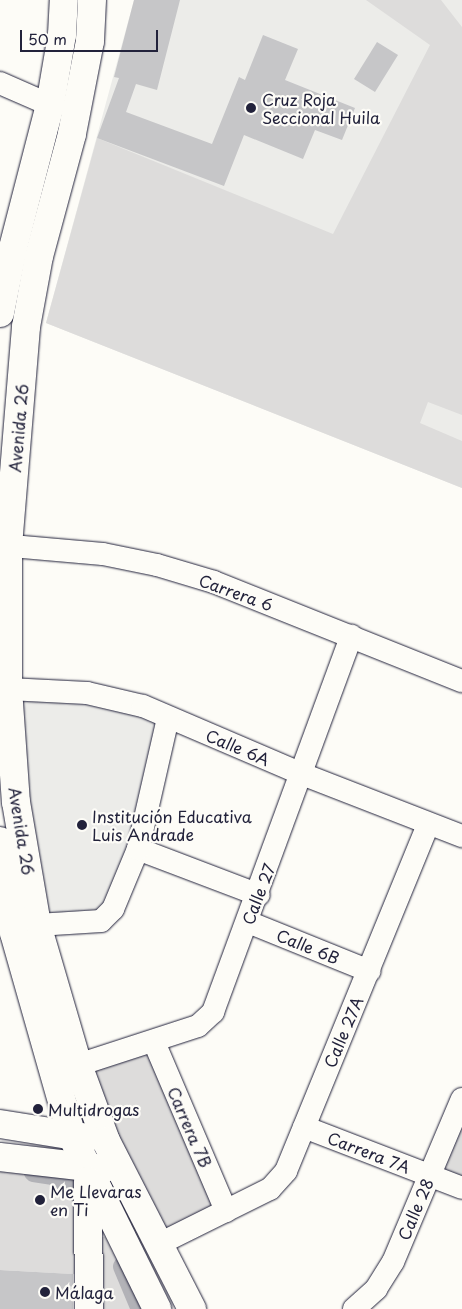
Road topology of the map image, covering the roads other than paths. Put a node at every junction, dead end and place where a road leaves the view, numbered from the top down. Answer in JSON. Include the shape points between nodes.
{"nodes":[{"id":1,"x":64,"y":0,"type":"edge"},
{"id":2,"x":92,"y":0,"type":"edge"},
{"id":3,"x":0,"y":83,"type":"edge"},
{"id":4,"x":50,"y":105,"type":"junction"},
{"id":5,"x":0,"y":313,"type":"edge"},
{"id":6,"x":4,"y":546,"type":"edge"},
{"id":7,"x":352,"y":636,"type":"junction"},
{"id":8,"x":462,"y":681,"type":"edge"},
{"id":9,"x":8,"y":689,"type":"junction"},
{"id":10,"x":168,"y":718,"type":"junction"},
{"id":11,"x":302,"y":774,"type":"junction"},
{"id":12,"x":428,"y":824,"type":"junction"},
{"id":13,"x":462,"y":836,"type":"edge"},
{"id":14,"x":0,"y":841,"type":"edge"},
{"id":15,"x":138,"y":849,"type":"junction"},
{"id":16,"x":259,"y":895,"type":"junction"},
{"id":17,"x":248,"y":922,"type":"junction"},
{"id":18,"x":37,"y":925,"type":"junction"},
{"id":19,"x":369,"y":971,"type":"junction"},
{"id":20,"x":154,"y":1042,"type":"junction"},
{"id":21,"x":78,"y":1065,"type":"junction"},
{"id":22,"x":462,"y":1099,"type":"edge"},
{"id":23,"x":0,"y":1124,"type":"edge"},
{"id":24,"x":304,"y":1127,"type":"junction"},
{"id":25,"x":72,"y":1136,"type":"junction"},
{"id":26,"x":106,"y":1141,"type":"junction"},
{"id":27,"x":0,"y":1157,"type":"edge"},
{"id":28,"x":121,"y":1169,"type":"junction"},
{"id":29,"x":88,"y":1170,"type":"junction"},
{"id":30,"x":430,"y":1175,"type":"junction"},
{"id":31,"x":462,"y":1188,"type":"edge"},
{"id":32,"x":226,"y":1211,"type":"junction"},
{"id":33,"x":158,"y":1245,"type":"junction"},
{"id":34,"x":89,"y":1309,"type":"edge"},
{"id":35,"x":157,"y":1309,"type":"edge"},
{"id":36,"x":192,"y":1309,"type":"edge"},
{"id":37,"x":354,"y":1309,"type":"edge"}],
"edges":[{"from":1,"to":4,"type":"main road","via":[[62,35]]},
{"from":2,"to":6,"type":"main road","name":"Avenida 26","via":[[90,41],[72,134],[31,291]]},
{"from":3,"to":4,"type":"street"},
{"from":4,"to":5,"type":"main road"},
{"from":6,"to":7,"type":"street","name":"Carrera 6","via":[[103,554],[157,565],[214,582]]},
{"from":6,"to":9,"type":"main road","name":"Avenida 26"},
{"from":7,"to":8,"type":"street","name":"Carrera 6"},
{"from":7,"to":11,"type":"street","name":"Calle 27"},
{"from":9,"to":10,"type":"street","name":"Calle 6A","via":[[87,693],[143,706]]},
{"from":9,"to":18,"type":"main road","name":"Avenida 26","via":[[16,802]]},
{"from":10,"to":11,"type":"street","name":"Calle 6A"},
{"from":10,"to":15,"type":"street"},
{"from":11,"to":12,"type":"street","name":"Calle 6A"},
{"from":11,"to":16,"type":"street","name":"Calle 27"},
{"from":12,"to":13,"type":"street","name":"Calle 6A"},
{"from":12,"to":19,"type":"street","name":"Calle 27A"},
{"from":14,"to":25,"type":"main road","name":"Avenida 26","via":[[14,932]]},
{"from":15,"to":16,"type":"street"},
{"from":15,"to":18,"type":"street","via":[[123,891],[108,917],[101,921]]},
{"from":16,"to":17,"type":"street","name":"Calle 27"},
{"from":17,"to":19,"type":"street","name":"Calle 6B"},
{"from":17,"to":20,"type":"street","name":"Calle 27","via":[[214,1012],[198,1026]]},
{"from":18,"to":21,"type":"main road","name":"Avenida 26"},
{"from":19,"to":24,"type":"street","name":"Calle 27A"},
{"from":20,"to":21,"type":"street","name":"Calle 27"},
{"from":20,"to":32,"type":"street","name":"Carrera 7B"},
{"from":21,"to":26,"type":"main road","name":"Avenida 26"},
{"from":22,"to":30,"type":"street","name":"Calle 28"},
{"from":23,"to":25,"type":"main road"},
{"from":24,"to":30,"type":"street","name":"Carrera 7A"},
{"from":24,"to":32,"type":"street","name":"Calle 27A","via":[[286,1171],[270,1190]]},
{"from":25,"to":26,"type":"main road"},
{"from":25,"to":29,"type":"main road","name":"Avenida 26"},
{"from":26,"to":28,"type":"main road","name":"Avenida 26"},
{"from":27,"to":29,"type":"main road"},
{"from":28,"to":29,"type":"main road"},
{"from":28,"to":33,"type":"main road","name":"Avenida 26"},
{"from":29,"to":34,"type":"main road"},
{"from":29,"to":35,"type":"main road","name":"Avenida 26"},
{"from":30,"to":31,"type":"street","name":"Carrera 7A"},
{"from":30,"to":37,"type":"street","name":"Calle 28","via":[[393,1262],[376,1289]]},
{"from":32,"to":33,"type":"street","name":"Calle 27A"},
{"from":33,"to":36,"type":"main road","name":"Avenida 26"}]}
